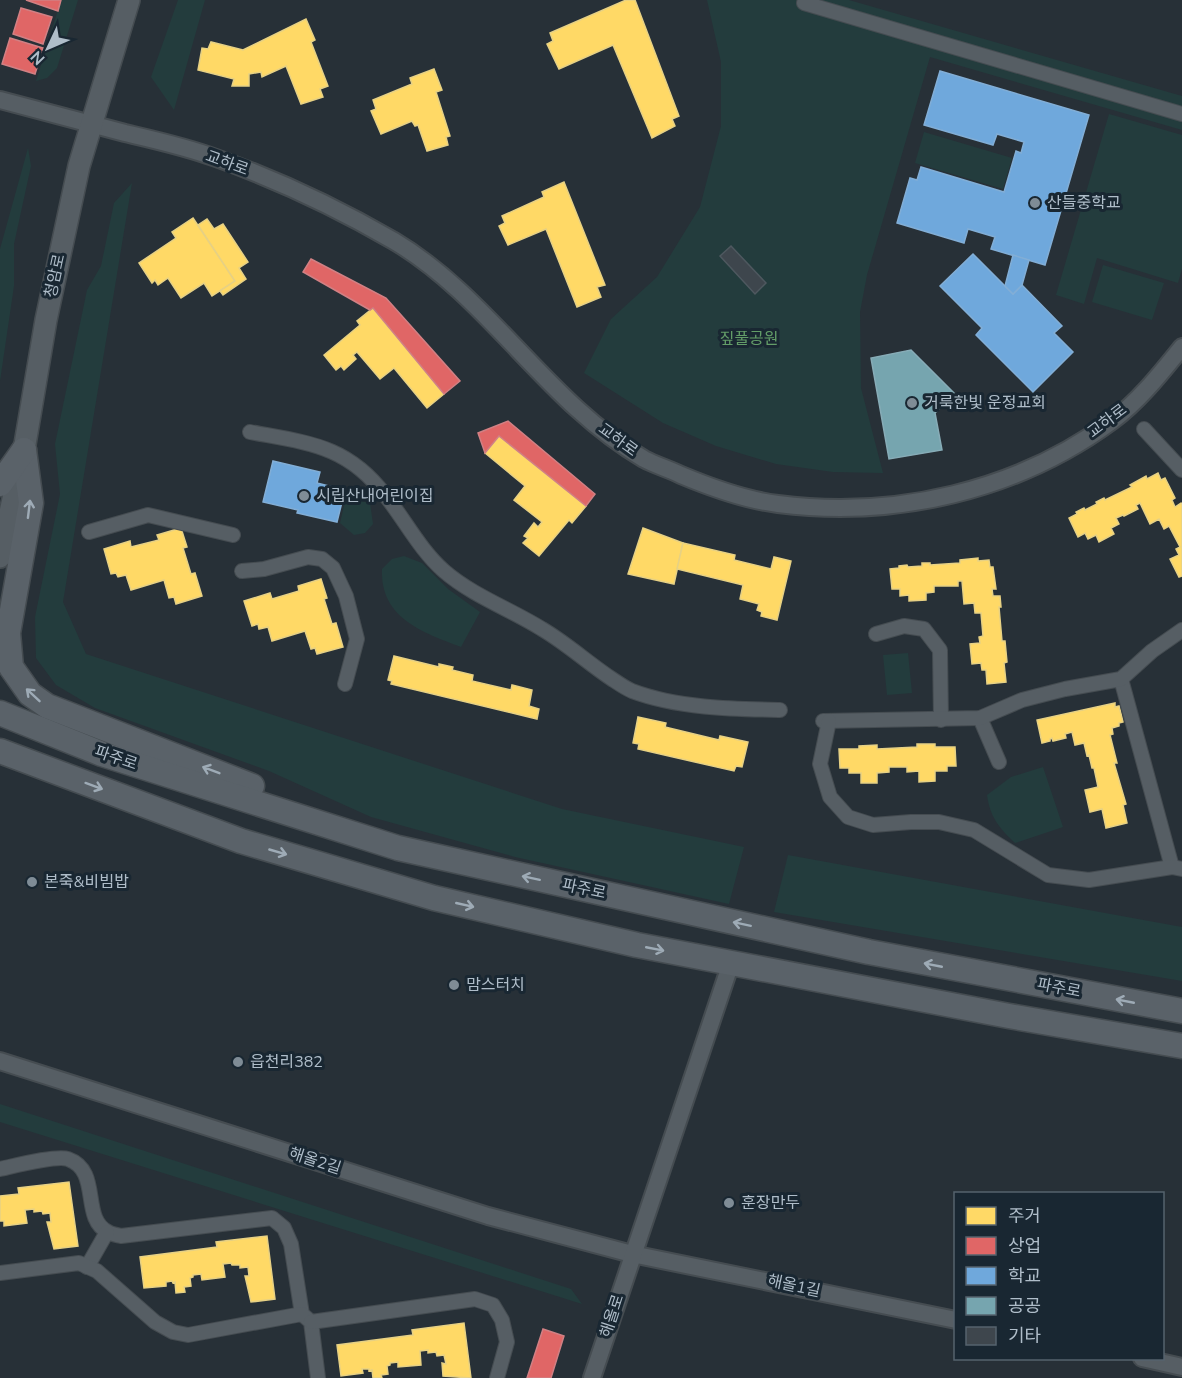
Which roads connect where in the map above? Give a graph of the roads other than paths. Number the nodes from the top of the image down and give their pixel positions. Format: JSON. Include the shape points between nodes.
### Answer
{"nodes":[{"id":1,"x":129,"y":0,"type":"edge"},
{"id":2,"x":804,"y":3,"type":"dead end"},
{"id":3,"x":0,"y":100,"type":"edge"},
{"id":4,"x":1182,"y":114,"type":"edge"},
{"id":5,"x":90,"y":124,"type":"junction"},
{"id":6,"x":1182,"y":347,"type":"edge"},
{"id":7,"x":1144,"y":429,"type":"dead end"},
{"id":8,"x":250,"y":432,"type":"dead end"},
{"id":9,"x":24,"y":450,"type":"junction"},
{"id":10,"x":1182,"y":470,"type":"edge"},
{"id":11,"x":0,"y":483,"type":"edge"},
{"id":12,"x":89,"y":532,"type":"dead end"},
{"id":13,"x":233,"y":535,"type":"dead end"},
{"id":14,"x":0,"y":557,"type":"edge"},
{"id":15,"x":242,"y":571,"type":"dead end"},
{"id":16,"x":1182,"y":630,"type":"edge"},
{"id":17,"x":876,"y":634,"type":"dead end"},
{"id":18,"x":1121,"y":679,"type":"junction"},
{"id":19,"x":345,"y":684,"type":"dead end"},
{"id":20,"x":780,"y":710,"type":"dead end"},
{"id":21,"x":0,"y":713,"type":"edge"},
{"id":22,"x":980,"y":718,"type":"junction"},
{"id":23,"x":941,"y":720,"type":"junction"},
{"id":24,"x":0,"y":751,"type":"edge"},
{"id":25,"x":999,"y":762,"type":"dead end"},
{"id":26,"x":0,"y":771,"type":"edge"},
{"id":27,"x":58,"y":773,"type":"junction"},
{"id":28,"x":320,"y":823,"type":"junction"},
{"id":29,"x":1177,"y":868,"type":"edge"},
{"id":30,"x":731,"y":963,"type":"junction"},
{"id":31,"x":1182,"y":1011,"type":"edge"},
{"id":32,"x":1182,"y":1046,"type":"edge"},
{"id":33,"x":0,"y":1061,"type":"edge"},
{"id":34,"x":0,"y":1169,"type":"edge"},
{"id":35,"x":106,"y":1232,"type":"junction"},
{"id":36,"x":632,"y":1254,"type":"junction"},
{"id":37,"x":87,"y":1267,"type":"junction"},
{"id":38,"x":0,"y":1273,"type":"edge"},
{"id":39,"x":306,"y":1318,"type":"junction"},
{"id":40,"x":954,"y":1320,"type":"edge"},
{"id":41,"x":1148,"y":1360,"type":"edge"},
{"id":42,"x":1182,"y":1366,"type":"edge"},
{"id":43,"x":318,"y":1378,"type":"edge"},
{"id":44,"x":497,"y":1378,"type":"edge"},
{"id":45,"x":592,"y":1378,"type":"edge"}],
"edges":[{"from":1,"to":5,"type":"street","name":"청암로"},
{"from":2,"to":4,"type":"street"},
{"from":3,"to":5,"type":"street","name":"교하로"},
{"from":5,"to":6,"type":"street","name":"교하로","via":[[214,157],[338,210],[398,244],[452,283],[574,406],[644,459],[713,488],[777,504],[885,506],[962,493],[994,483],[1069,448],[1113,420],[1156,380]]},
{"from":5,"to":9,"type":"street","name":"청암로","via":[[46,320]]},
{"from":7,"to":10,"type":"street"},
{"from":8,"to":20,"type":"street","via":[[316,444],[353,462],[385,494],[414,537],[444,571],[494,604],[543,629],[630,691],[686,704]]},
{"from":9,"to":11,"type":"main road"},
{"from":9,"to":14,"type":"street","name":"청암로"},
{"from":28,"to":9,"type":"main road","one_way":true,"via":[[263,790],[46,706],[30,694],[11,667],[8,633],[31,503]]},
{"from":12,"to":13,"type":"street","via":[[148,515]]},
{"from":15,"to":19,"type":"street","via":[[308,556],[322,559],[333,568],[346,596],[357,639]]},
{"from":16,"to":18,"type":"street"},
{"from":17,"to":23,"type":"street","via":[[904,626],[924,629],[940,650]]},
{"from":18,"to":22,"type":"street","via":[[1022,700]]},
{"from":18,"to":29,"type":"street"},
{"from":21,"to":28,"type":"main road","name":"파주로","via":[[102,754]]},
{"from":22,"to":23,"type":"street"},
{"from":22,"to":25,"type":"street"},
{"from":23,"to":29,"type":"street","via":[[826,721],[820,764],[830,797],[848,817],[873,825],[939,822],[974,830],[1048,875],[1089,880]]},
{"from":24,"to":27,"type":"main road","name":"파주로"},
{"from":26,"to":27,"type":"main road","via":[[21,768]]},
{"from":27,"to":30,"type":"main road","name":"파주로","one_way":true,"via":[[241,841],[434,898]]},
{"from":31,"to":28,"type":"main road","name":"파주로","one_way":true,"via":[[869,952],[398,848]]},
{"from":30,"to":32,"type":"main road","name":"파주로"},
{"from":30,"to":36,"type":"street","name":"해올로"},
{"from":33,"to":36,"type":"street","name":"해올2길","via":[[488,1216]]},
{"from":34,"to":35,"type":"street","via":[[67,1159],[81,1167],[90,1183],[94,1217]]},
{"from":35,"to":37,"type":"street"},
{"from":35,"to":39,"type":"street","via":[[121,1236],[272,1218],[284,1228],[291,1244]]},
{"from":36,"to":40,"type":"street","name":"해올1길"},
{"from":36,"to":45,"type":"street","name":"해올로"},
{"from":37,"to":38,"type":"street","via":[[79,1263]]},
{"from":37,"to":39,"type":"street","via":[[173,1332],[188,1335]]},
{"from":39,"to":43,"type":"street"},
{"from":39,"to":44,"type":"street","via":[[475,1299],[493,1305],[502,1320],[507,1342]]},
{"from":41,"to":42,"type":"street"}]}
